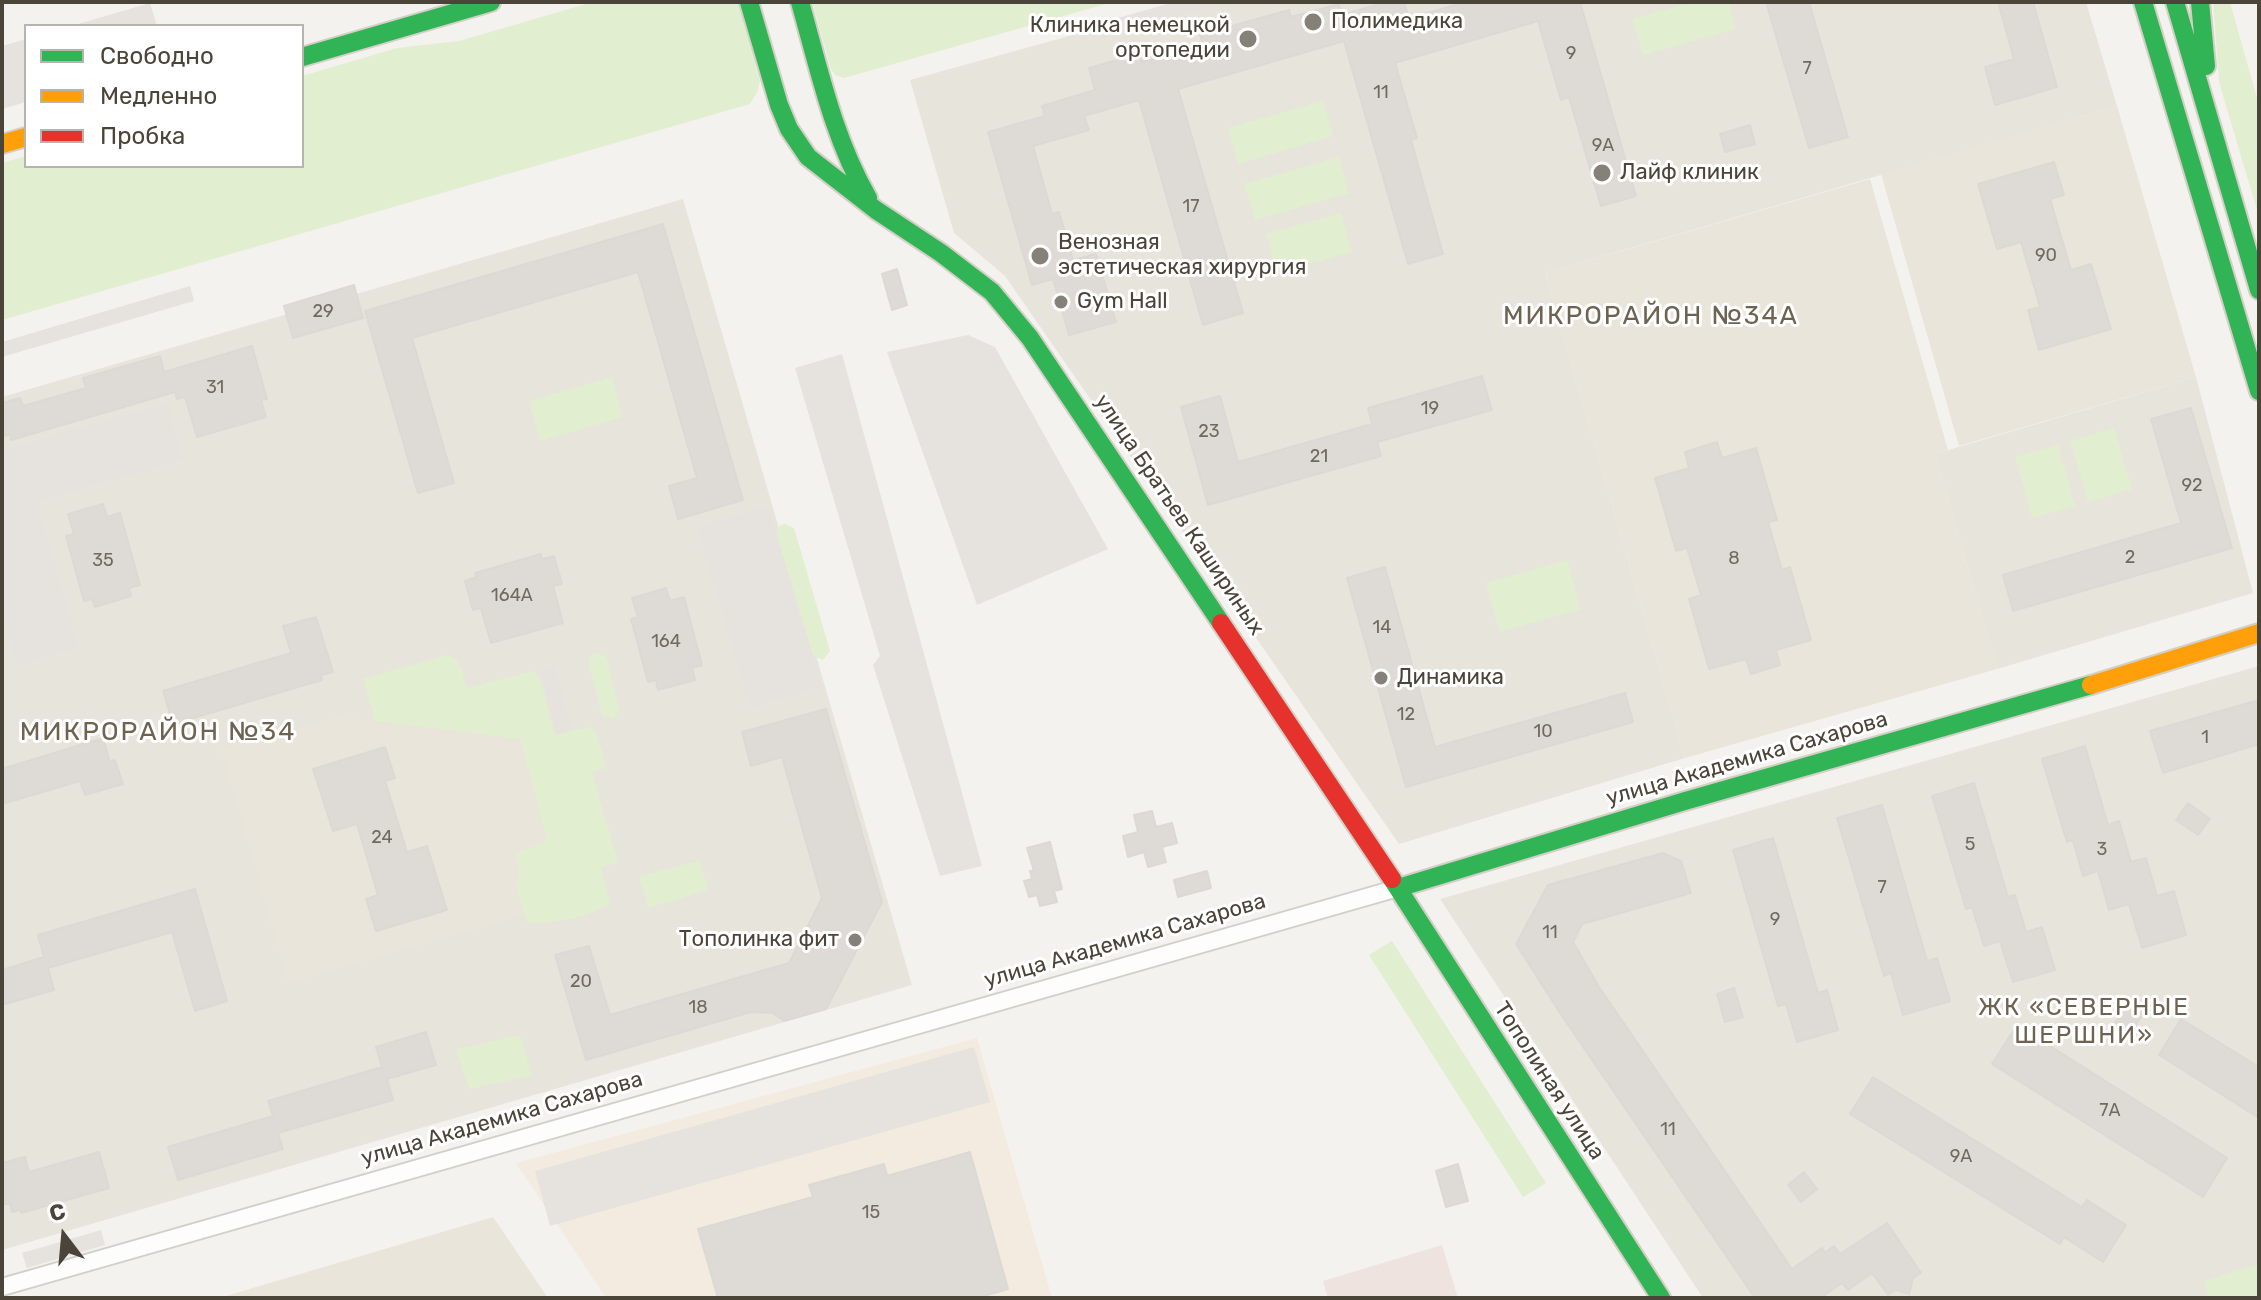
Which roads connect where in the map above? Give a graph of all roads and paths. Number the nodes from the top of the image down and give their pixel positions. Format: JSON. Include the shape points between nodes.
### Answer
{"nodes":[{"id":1,"x":491,"y":2,"type":"edge"},
{"id":2,"x":749,"y":2,"type":"edge"},
{"id":3,"x":800,"y":2,"type":"edge"},
{"id":4,"x":2143,"y":2,"type":"edge"},
{"id":5,"x":2175,"y":2,"type":"edge"},
{"id":6,"x":2200,"y":2,"type":"edge"},
{"id":7,"x":304,"y":56,"type":"edge"},
{"id":8,"x":2212,"y":129,"type":"junction"},
{"id":9,"x":24,"y":138,"type":"edge"},
{"id":10,"x":2,"y":144,"type":"edge"},
{"id":11,"x":876,"y":210,"type":"junction"},
{"id":12,"x":2259,"y":290,"type":"edge"},
{"id":13,"x":2259,"y":391,"type":"edge"},
{"id":14,"x":2259,"y":633,"type":"edge"},
{"id":15,"x":1398,"y":888,"type":"junction"},
{"id":16,"x":2,"y":1287,"type":"edge"},
{"id":17,"x":1661,"y":1298,"type":"edge"}],
"edges":[{"from":1,"to":7,"type":"main road"},
{"from":2,"to":11,"type":"main road","name":"улица Братьев Кашириных","via":[[789,129],[808,157]]},
{"from":3,"to":11,"type":"main road","name":"улица Братьев Кашириных","via":[[843,149]]},
{"from":4,"to":13,"type":"main road"},
{"from":5,"to":8,"type":"main road"},
{"from":6,"to":8,"type":"main road"},
{"from":8,"to":12,"type":"main road"},
{"from":9,"to":10,"type":"main road"},
{"from":11,"to":15,"type":"main road","name":"улица Братьев Кашириных","via":[[992,292],[1030,338]]},
{"from":14,"to":15,"type":"main road","name":"улица Академика Сахарова"},
{"from":15,"to":16,"type":"street","name":"улица Академика Сахарова"},
{"from":15,"to":17,"type":"main road","name":"Тополиная улица"}]}
